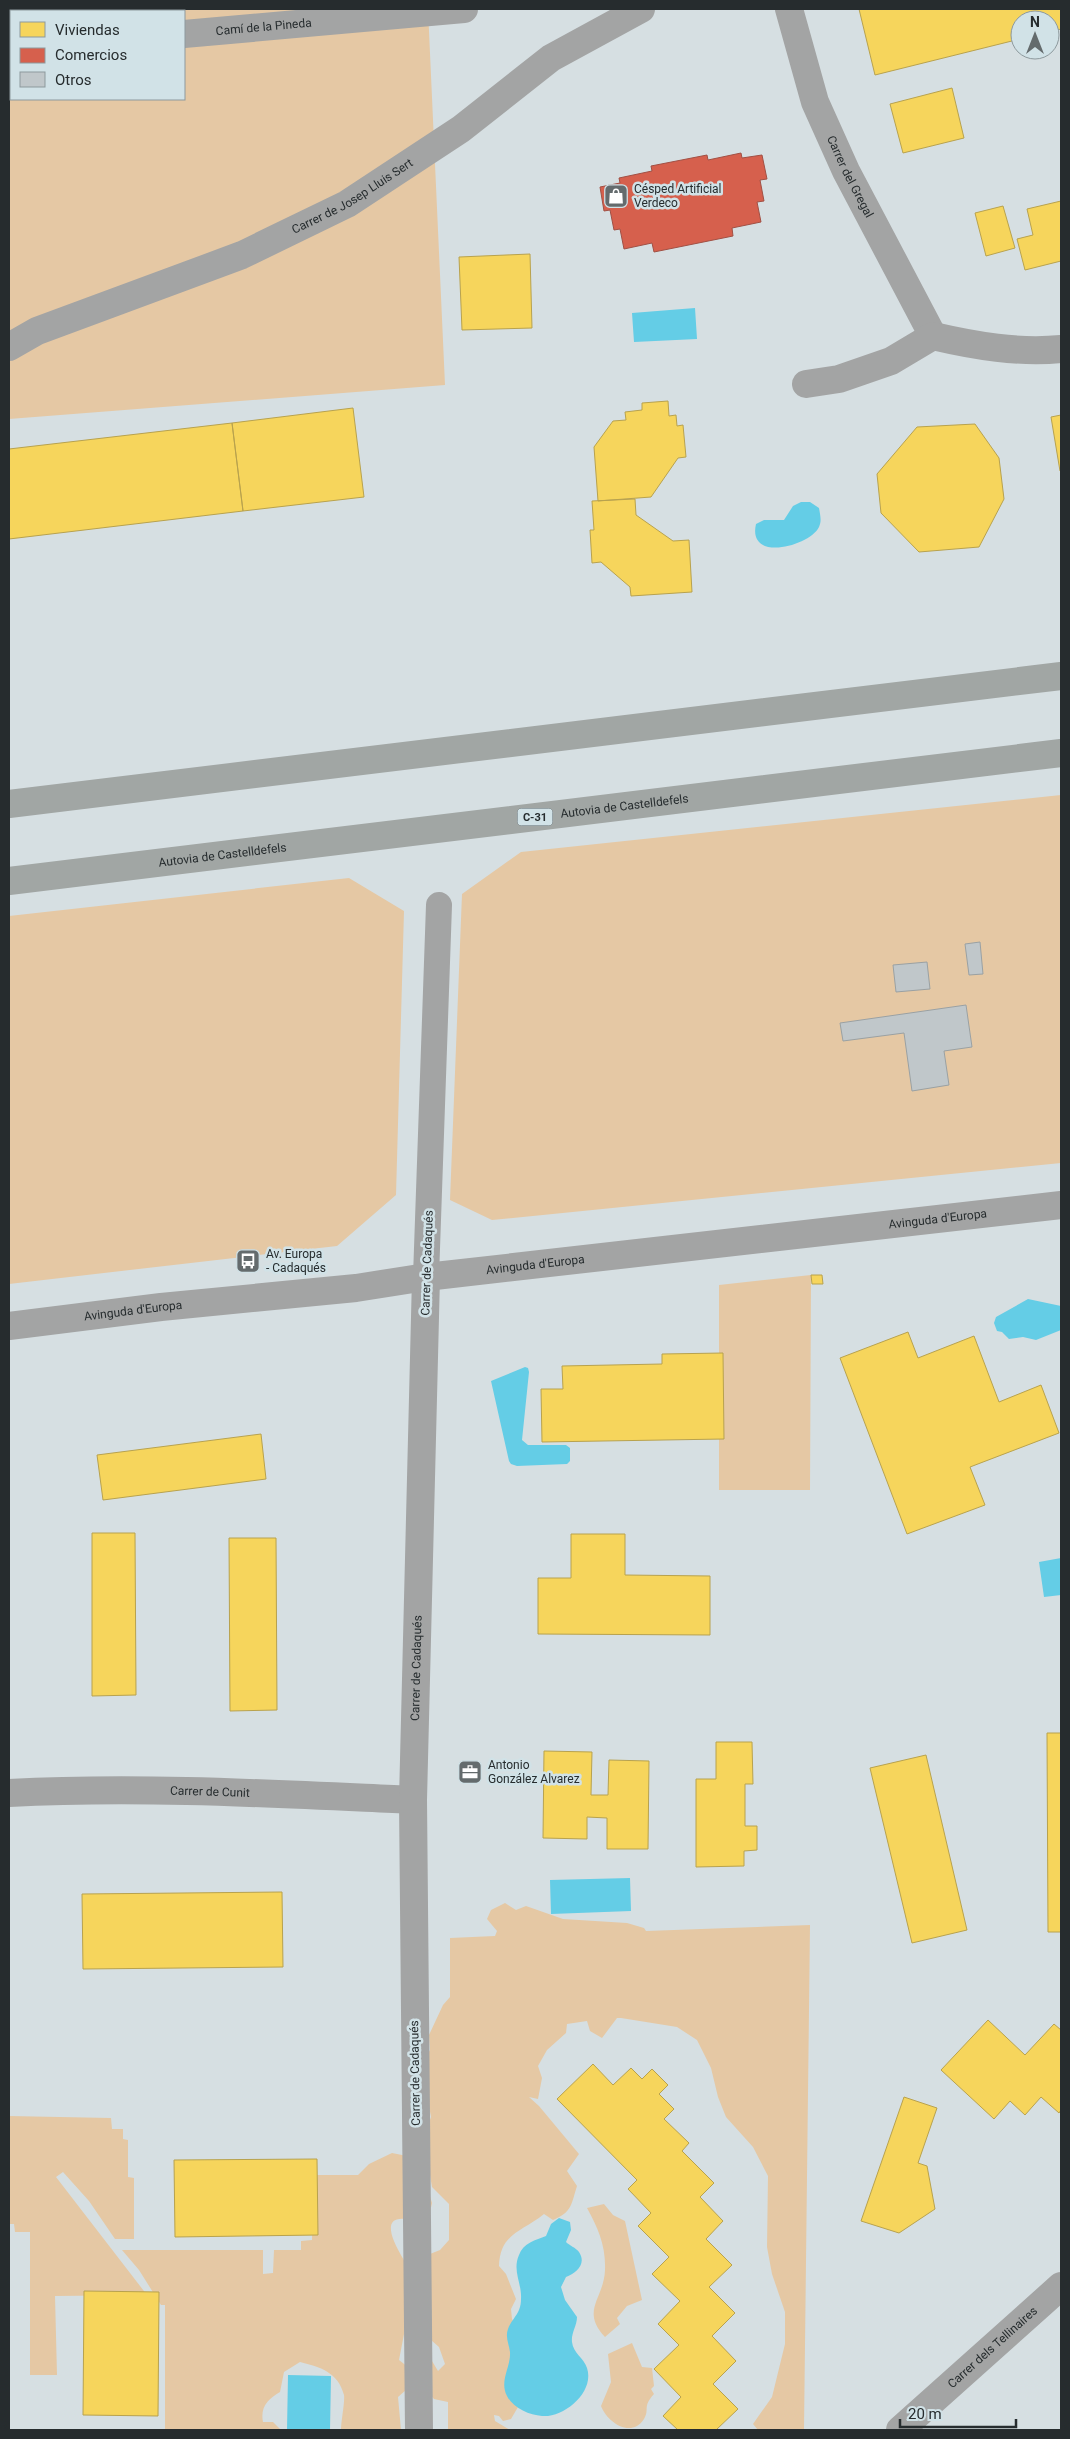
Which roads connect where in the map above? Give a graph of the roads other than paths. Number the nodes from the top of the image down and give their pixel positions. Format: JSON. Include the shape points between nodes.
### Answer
{"nodes":[{"id":1,"x":464,"y":9,"type":"edge"},
{"id":2,"x":641,"y":9,"type":"edge"},
{"id":3,"x":789,"y":9,"type":"edge"},
{"id":4,"x":185,"y":34,"type":"edge"},
{"id":5,"x":9,"y":327,"type":"edge"},
{"id":6,"x":37,"y":331,"type":"junction"},
{"id":7,"x":933,"y":336,"type":"junction"},
{"id":8,"x":9,"y":347,"type":"edge"},
{"id":9,"x":1061,"y":349,"type":"edge"},
{"id":10,"x":806,"y":384,"type":"dead end"},
{"id":11,"x":1061,"y":676,"type":"edge"},
{"id":12,"x":1061,"y":753,"type":"edge"},
{"id":13,"x":9,"y":804,"type":"edge"},
{"id":14,"x":9,"y":881,"type":"edge"},
{"id":15,"x":439,"y":905,"type":"dead end"},
{"id":16,"x":1061,"y":1205,"type":"edge"},
{"id":17,"x":426,"y":1277,"type":"junction"},
{"id":18,"x":9,"y":1326,"type":"edge"},
{"id":19,"x":9,"y":1793,"type":"edge"},
{"id":20,"x":413,"y":1800,"type":"junction"},
{"id":21,"x":1061,"y":2286,"type":"edge"},
{"id":22,"x":419,"y":2430,"type":"edge"},
{"id":23,"x":900,"y":2430,"type":"edge"}],
"edges":[{"from":1,"to":4,"type":"street","name":"Camí de la Pineda"},
{"from":2,"to":6,"type":"street","name":"Carrer de Josep Lluis Sert","via":[[552,58],[461,129],[347,204],[242,255]]},
{"from":3,"to":7,"type":"street","name":"Carrer del Gregal","via":[[815,102],[842,163]]},
{"from":5,"to":6,"type":"street","name":"Carrer de Josep Lluis Sert"},
{"from":6,"to":8,"type":"street","name":"Carrer de Josep Lluis Sert"},
{"from":7,"to":9,"type":"street","via":[[979,347]]},
{"from":7,"to":10,"type":"street","via":[[891,361],[839,379]]},
{"from":11,"to":13,"type":"highway"},
{"from":12,"to":14,"type":"highway","name":"Autovia de Castelldefels","number":"C-31"},
{"from":15,"to":17,"type":"street","name":"Carrer de Cadaqués"},
{"from":16,"to":17,"type":"street","name":"Avinguda d'Europa"},
{"from":17,"to":18,"type":"street","name":"Avinguda d'Europa","via":[[356,1288]]},
{"from":17,"to":20,"type":"street","name":"Carrer de Cadaqués"},
{"from":19,"to":20,"type":"street","name":"Carrer de Cunit","via":[[216,1791]]},
{"from":20,"to":22,"type":"street","name":"Carrer de Cadaqués"},
{"from":21,"to":23,"type":"street","name":"Carrer dels Tellinaires"}]}
